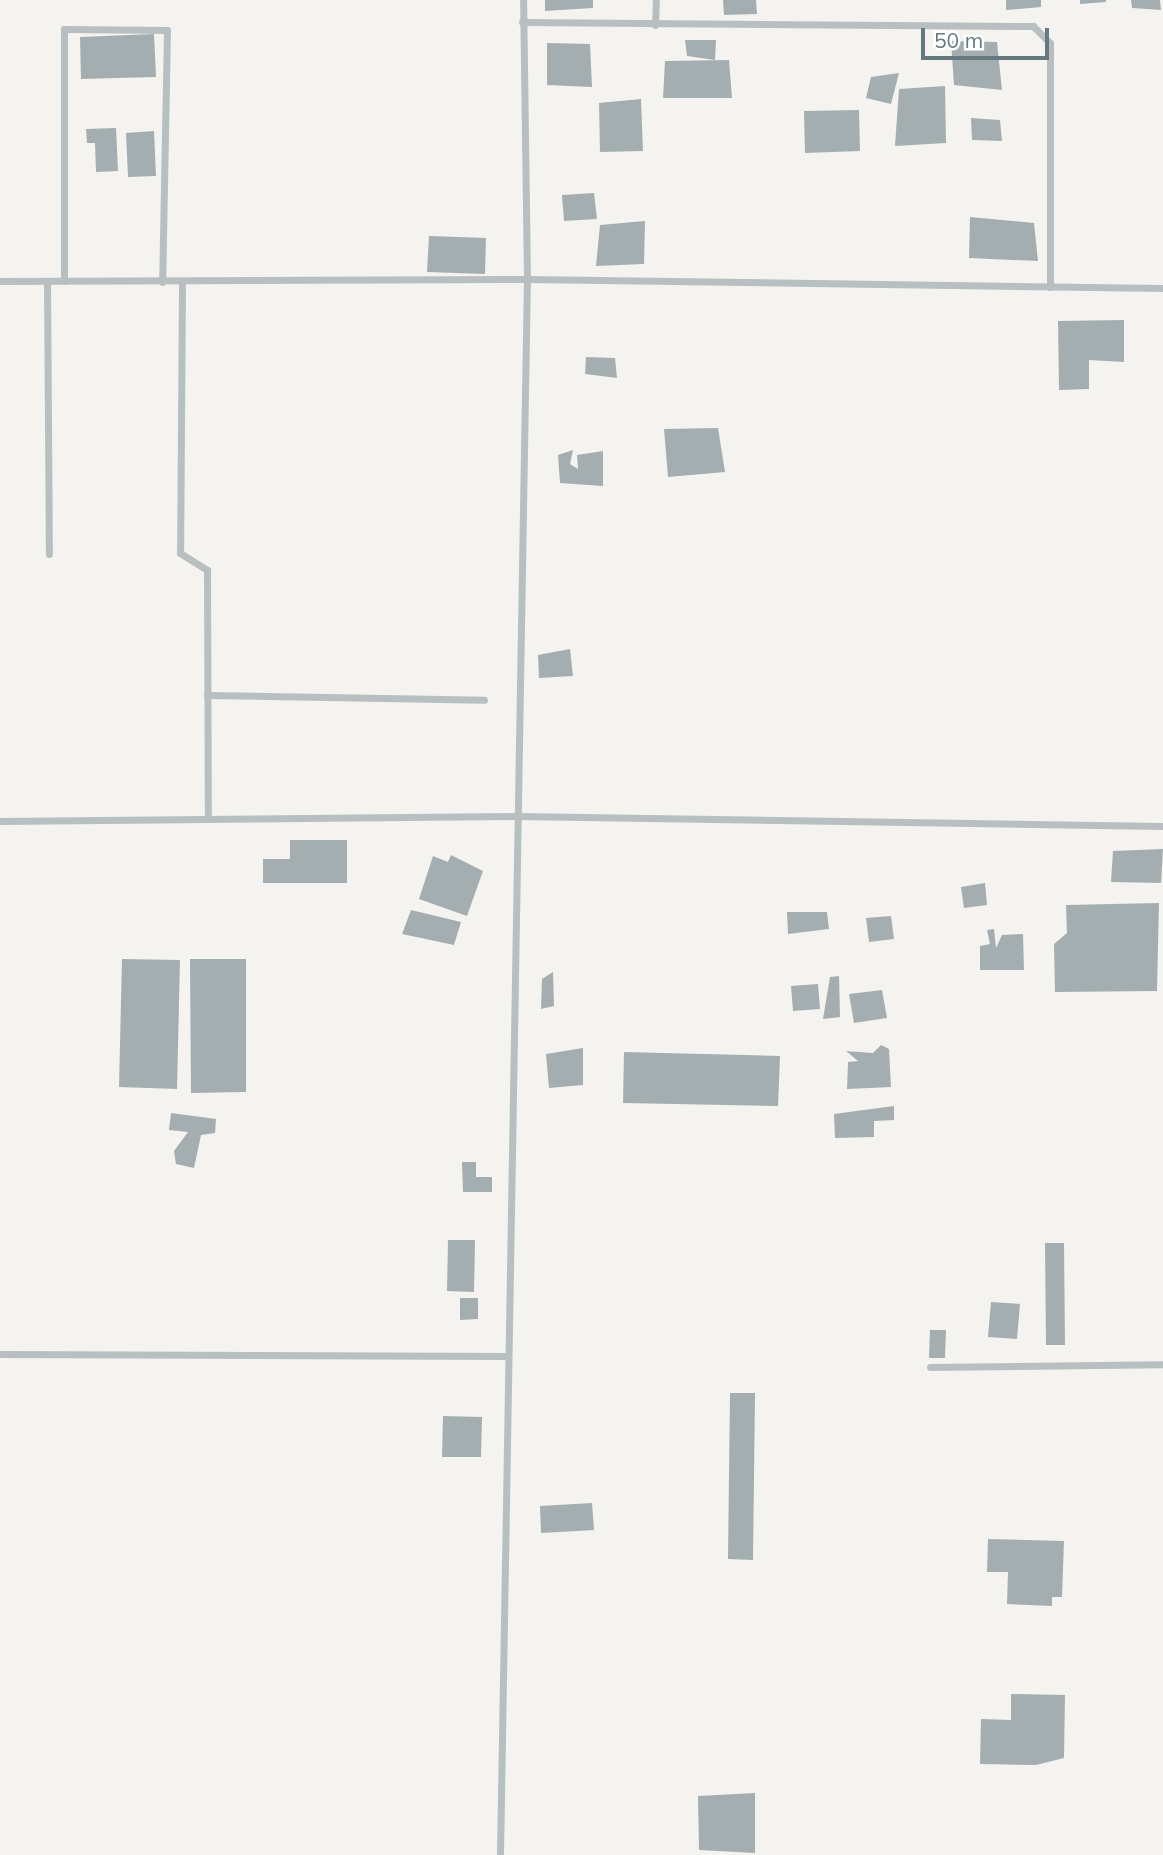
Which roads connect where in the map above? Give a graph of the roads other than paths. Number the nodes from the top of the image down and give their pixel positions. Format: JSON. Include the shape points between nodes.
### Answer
{"nodes":[{"id":1,"x":523,"y":0,"type":"edge"},
{"id":2,"x":656,"y":0,"type":"edge"},
{"id":3,"x":522,"y":22,"type":"junction"},
{"id":4,"x":655,"y":25,"type":"junction"},
{"id":5,"x":527,"y":279,"type":"junction"},
{"id":6,"x":0,"y":281,"type":"edge"},
{"id":7,"x":47,"y":281,"type":"junction"},
{"id":8,"x":64,"y":281,"type":"junction"},
{"id":9,"x":162,"y":282,"type":"junction"},
{"id":10,"x":182,"y":283,"type":"junction"},
{"id":11,"x":1049,"y":288,"type":"junction"},
{"id":12,"x":1163,"y":288,"type":"edge"},
{"id":13,"x":49,"y":554,"type":"dead end"},
{"id":14,"x":207,"y":695,"type":"junction"},
{"id":15,"x":484,"y":700,"type":"dead end"},
{"id":16,"x":517,"y":816,"type":"junction"},
{"id":17,"x":208,"y":819,"type":"junction"},
{"id":18,"x":0,"y":821,"type":"edge"},
{"id":19,"x":1163,"y":826,"type":"edge"},
{"id":20,"x":0,"y":1354,"type":"edge"},
{"id":21,"x":505,"y":1356,"type":"junction"},
{"id":22,"x":1163,"y":1364,"type":"edge"},
{"id":23,"x":930,"y":1367,"type":"dead end"},
{"id":24,"x":500,"y":1855,"type":"edge"}],
"edges":[{"from":1,"to":3,"type":"street"},
{"from":2,"to":4,"type":"street"},
{"from":3,"to":4,"type":"street"},
{"from":3,"to":5,"type":"street"},
{"from":4,"to":11,"type":"street","via":[[1024,24],[1040,30],[1050,43]]},
{"from":5,"to":10,"type":"street"},
{"from":5,"to":11,"type":"street"},
{"from":5,"to":16,"type":"street"},
{"from":6,"to":7,"type":"street"},
{"from":7,"to":8,"type":"street"},
{"from":7,"to":13,"type":"street"},
{"from":8,"to":9,"type":"street"},
{"from":8,"to":9,"type":"street","via":[[64,29],[167,30]]},
{"from":9,"to":10,"type":"street"},
{"from":10,"to":14,"type":"street","via":[[180,553],[208,570]]},
{"from":11,"to":12,"type":"street"},
{"from":14,"to":15,"type":"street"},
{"from":14,"to":17,"type":"street"},
{"from":16,"to":17,"type":"street"},
{"from":16,"to":19,"type":"street"},
{"from":16,"to":21,"type":"street"},
{"from":17,"to":18,"type":"street"},
{"from":20,"to":21,"type":"street"},
{"from":21,"to":24,"type":"street"},
{"from":22,"to":23,"type":"street"}]}
